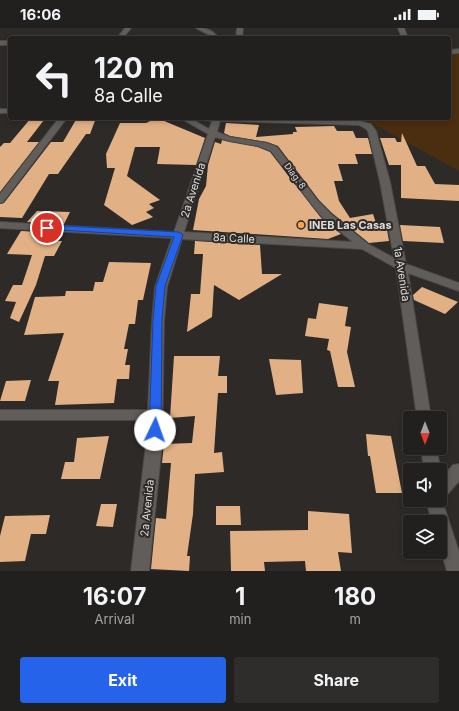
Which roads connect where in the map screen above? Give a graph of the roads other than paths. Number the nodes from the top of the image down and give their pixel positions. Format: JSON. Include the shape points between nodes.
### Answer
{"nodes":[{"id":1,"x":128,"y":28,"type":"edge"},
{"id":2,"x":198,"y":28,"type":"edge"},
{"id":3,"x":122,"y":36,"type":"edge"},
{"id":4,"x":214,"y":36,"type":"edge"},
{"id":5,"x":61,"y":120,"type":"edge"},
{"id":6,"x":188,"y":120,"type":"edge"},
{"id":7,"x":216,"y":120,"type":"edge"},
{"id":8,"x":288,"y":120,"type":"edge"},
{"id":9,"x":212,"y":134,"type":"junction"},
{"id":10,"x":0,"y":200,"type":"edge"},
{"id":11,"x":0,"y":225,"type":"edge"},
{"id":12,"x":179,"y":235,"type":"junction"},
{"id":13,"x":364,"y":246,"type":"junction"},
{"id":14,"x":400,"y":266,"type":"junction"},
{"id":15,"x":459,"y":287,"type":"edge"},
{"id":16,"x":423,"y":411,"type":"edge"},
{"id":17,"x":0,"y":415,"type":"edge"},
{"id":18,"x":156,"y":415,"type":"junction"},
{"id":19,"x":459,"y":470,"type":"edge"},
{"id":20,"x":447,"y":483,"type":"edge"},
{"id":21,"x":436,"y":507,"type":"edge"},
{"id":22,"x":140,"y":571,"type":"edge"},
{"id":23,"x":456,"y":571,"type":"edge"}],
"edges":[{"from":1,"to":3,"type":"street"},
{"from":2,"to":4,"type":"street"},
{"from":5,"to":10,"type":"street"},
{"from":6,"to":9,"type":"street","name":"Diag. 8"},
{"from":7,"to":9,"type":"street","name":"2a Avenida"},
{"from":8,"to":14,"type":"street","name":"1a Avenida","via":[[360,122],[368,126],[372,132],[390,204]]},
{"from":9,"to":12,"type":"street","name":"2a Avenida"},
{"from":9,"to":13,"type":"street","name":"Diag. 8","via":[[267,145],[274,149],[327,216]]},
{"from":11,"to":12,"type":"street","name":"8a Calle"},
{"from":12,"to":13,"type":"street","name":"8a Calle"},
{"from":12,"to":18,"type":"street","name":"2a Avenida","via":[[161,286]]},
{"from":13,"to":14,"type":"street","name":"8a Calle"},
{"from":14,"to":15,"type":"street","name":"8a Calle"},
{"from":14,"to":16,"type":"street","name":"1a Avenida"},
{"from":17,"to":18,"type":"street"},
{"from":18,"to":22,"type":"street","name":"2a Avenida"},
{"from":19,"to":20,"type":"street"},
{"from":21,"to":23,"type":"street"}]}
